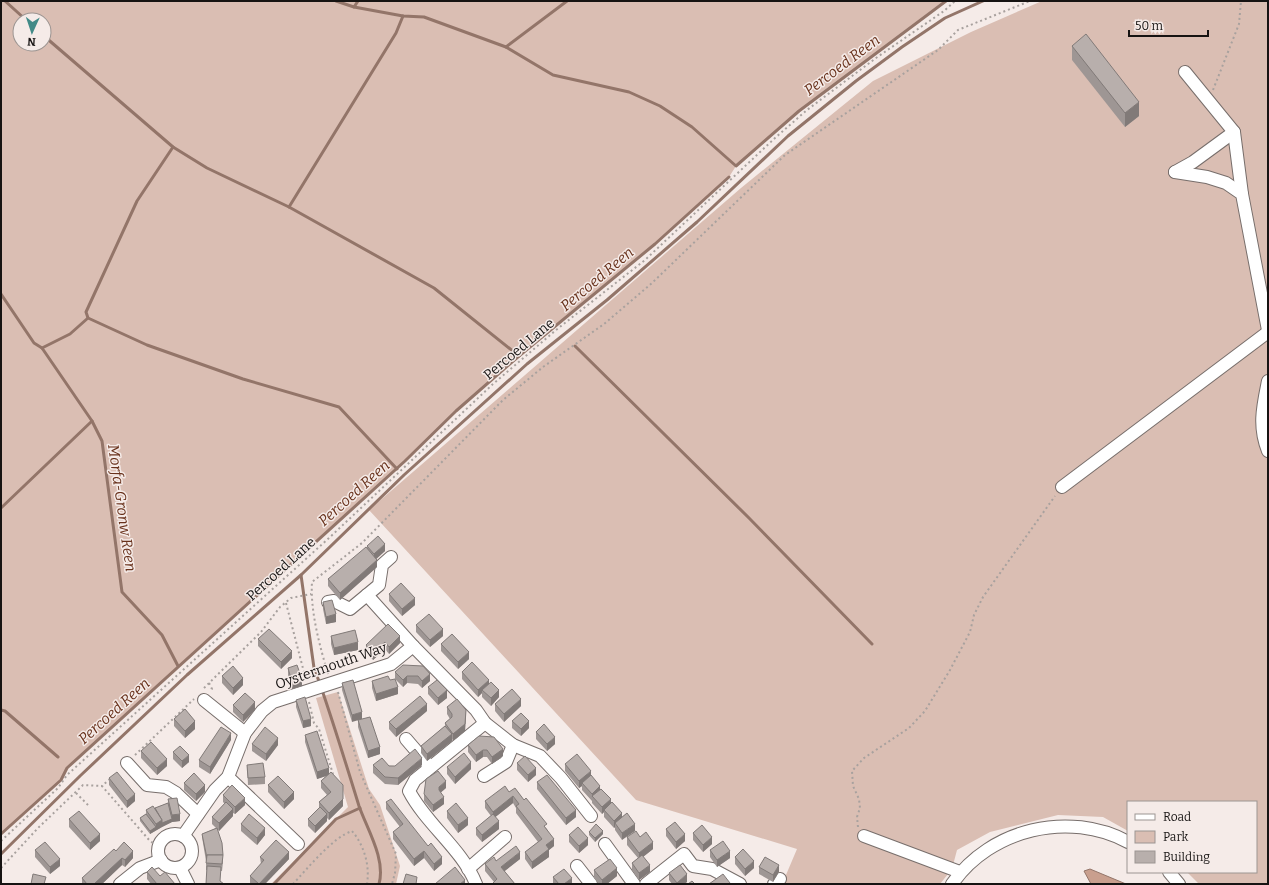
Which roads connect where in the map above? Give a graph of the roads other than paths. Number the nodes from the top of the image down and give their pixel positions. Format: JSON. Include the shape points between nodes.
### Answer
{"nodes":[{"id":1,"x":1185,"y":72,"type":"dead end"},
{"id":2,"x":1234,"y":132,"type":"junction"},
{"id":3,"x":1242,"y":194,"type":"junction"},
{"id":4,"x":1268,"y":331,"type":"edge"},
{"id":5,"x":1268,"y":381,"type":"edge"},
{"id":6,"x":1268,"y":451,"type":"edge"},
{"id":7,"x":1062,"y":487,"type":"road end"},
{"id":8,"x":392,"y":557,"type":"dead end"},
{"id":9,"x":367,"y":595,"type":"junction"},
{"id":10,"x":328,"y":602,"type":"edge"},
{"id":11,"x":413,"y":646,"type":"junction"},
{"id":12,"x":201,"y":695,"type":"road end"},
{"id":13,"x":484,"y":723,"type":"junction"},
{"id":14,"x":245,"y":734,"type":"junction"},
{"id":15,"x":406,"y":739,"type":"dead end"},
{"id":16,"x":513,"y":745,"type":"junction"},
{"id":17,"x":127,"y":763,"type":"road end"},
{"id":18,"x":430,"y":767,"type":"junction"},
{"id":19,"x":228,"y":776,"type":"junction"},
{"id":20,"x":484,"y":776,"type":"dead end"},
{"id":21,"x":198,"y":814,"type":"junction"},
{"id":22,"x":591,"y":816,"type":"dead end"},
{"id":23,"x":183,"y":836,"type":"junction"},
{"id":24,"x":864,"y":836,"type":"road end"},
{"id":25,"x":505,"y":837,"type":"dead end"},
{"id":26,"x":1127,"y":842,"type":"edge"},
{"id":27,"x":298,"y":844,"type":"dead end"},
{"id":28,"x":605,"y":844,"type":"dead end"},
{"id":29,"x":161,"y":860,"type":"junction"},
{"id":30,"x":577,"y":866,"type":"dead end"},
{"id":31,"x":180,"y":868,"type":"junction"},
{"id":32,"x":468,"y":869,"type":"junction"},
{"id":33,"x":960,"y":872,"type":"junction"},
{"id":34,"x":1169,"y":873,"type":"edge"},
{"id":35,"x":628,"y":882,"type":"edge"},
{"id":36,"x":120,"y":884,"type":"edge"},
{"id":37,"x":188,"y":884,"type":"edge"},
{"id":38,"x":476,"y":884,"type":"edge"},
{"id":39,"x":591,"y":884,"type":"edge"},
{"id":40,"x":646,"y":884,"type":"edge"},
{"id":41,"x":740,"y":884,"type":"edge"},
{"id":42,"x":952,"y":884,"type":"edge"},
{"id":43,"x":1179,"y":884,"type":"edge"}],
"edges":[{"from":1,"to":2,"type":"street"},
{"from":2,"to":3,"type":"street"},
{"from":2,"to":3,"type":"street","via":[[1175,172],[1226,183]]},
{"from":3,"to":4,"type":"street"},
{"from":4,"to":7,"type":"street"},
{"from":5,"to":6,"type":"street","via":[[1261,421]]},
{"from":8,"to":9,"type":"street","via":[[382,565],[379,585]]},
{"from":9,"to":10,"type":"street","via":[[350,609],[334,601]]},
{"from":9,"to":11,"type":"street"},
{"from":11,"to":13,"type":"street","via":[[476,710]]},
{"from":11,"to":14,"type":"street","name":"Oystermouth Way","via":[[391,664],[274,702],[262,711]]},
{"from":12,"to":14,"type":"street"},
{"from":13,"to":16,"type":"street"},
{"from":13,"to":18,"type":"street"},
{"from":14,"to":19,"type":"street","name":"Oystermouth Way"},
{"from":15,"to":18,"type":"street"},
{"from":16,"to":20,"type":"street","via":[[506,762]]},
{"from":16,"to":22,"type":"street","via":[[540,756]]},
{"from":17,"to":21,"type":"street","via":[[147,785],[166,787]]},
{"from":18,"to":32,"type":"street","via":[[415,780],[409,791],[416,804]]},
{"from":19,"to":21,"type":"street","name":"Oystermouth Way"},
{"from":19,"to":27,"type":"street"},
{"from":21,"to":23,"type":"street","name":"Oystermouth Way"},
{"from":23,"to":29,"type":"street","via":[[173,834],[165,838],[159,847]]},
{"from":23,"to":31,"type":"street","via":[[190,843],[192,853],[186,864]]},
{"from":24,"to":33,"type":"street"},
{"from":25,"to":32,"type":"street"},
{"from":26,"to":33,"type":"street","via":[[1106,832],[1087,828],[1044,827],[1023,832],[996,844],[976,857]]},
{"from":28,"to":35,"type":"street"},
{"from":29,"to":31,"type":"street","via":[[171,868]]},
{"from":29,"to":36,"type":"street","via":[[140,868]]},
{"from":30,"to":39,"type":"street"},
{"from":31,"to":37,"type":"street"},
{"from":32,"to":38,"type":"street"},
{"from":33,"to":42,"type":"street"},
{"from":34,"to":43,"type":"street"},
{"from":40,"to":41,"type":"street","via":[[684,854],[693,866],[712,869]]}]}
